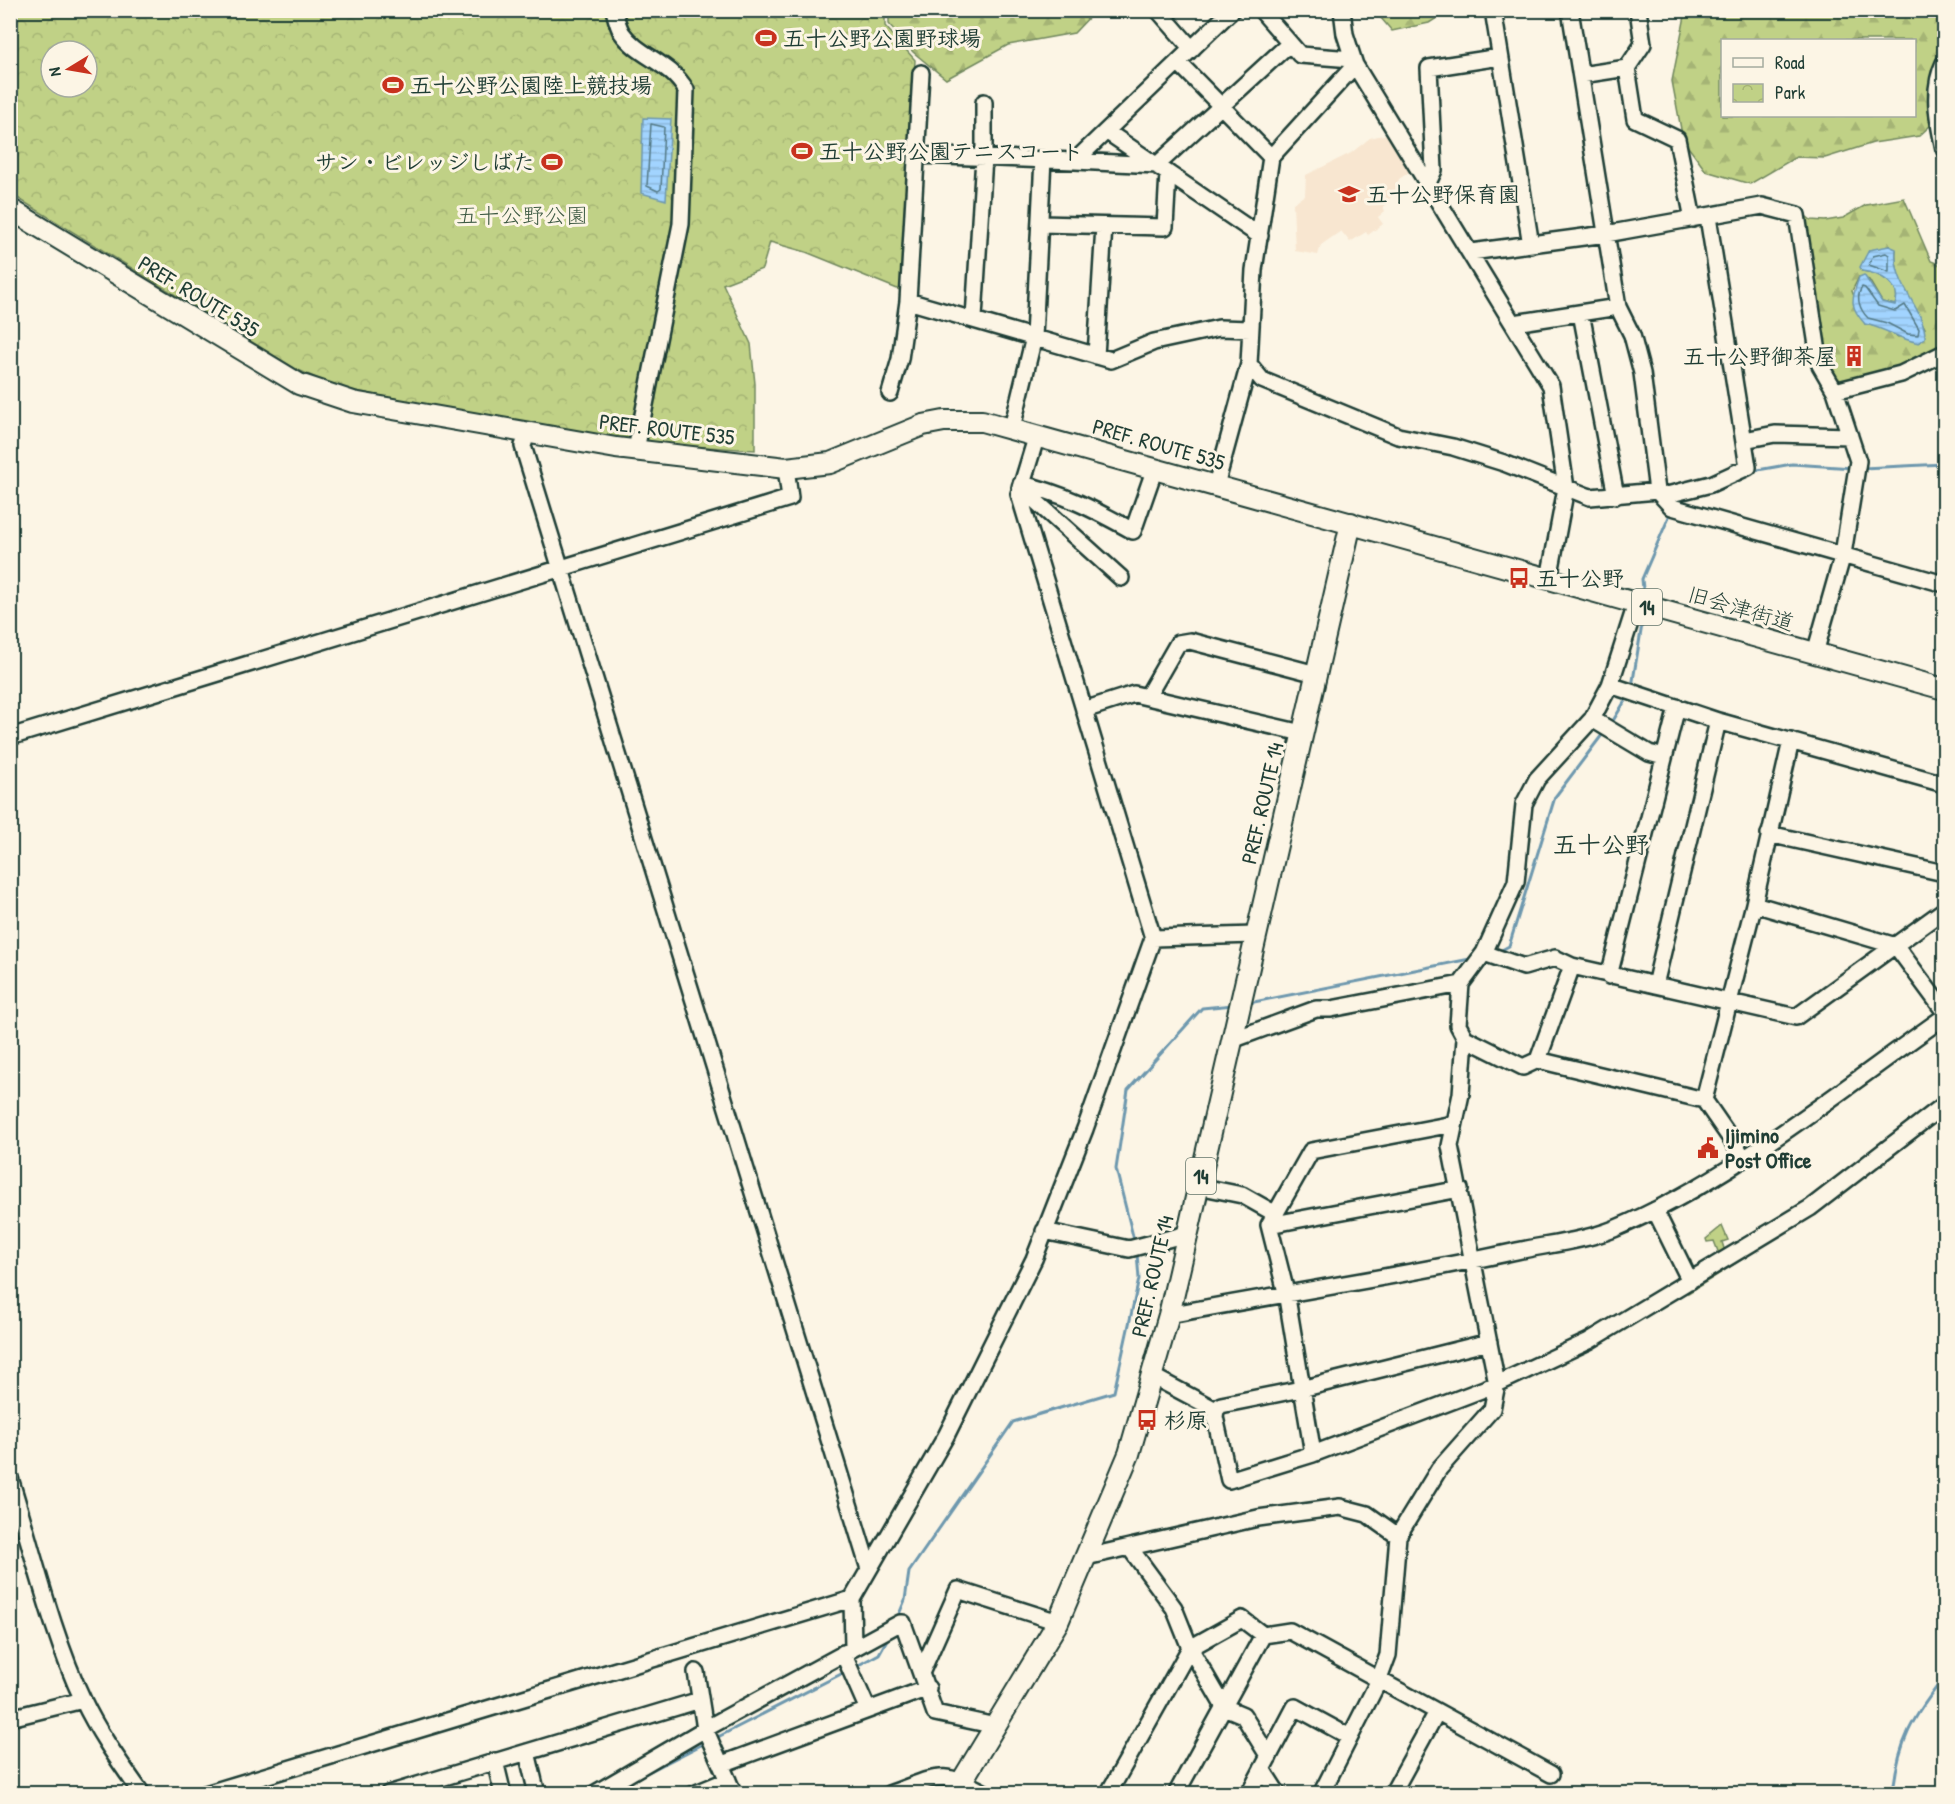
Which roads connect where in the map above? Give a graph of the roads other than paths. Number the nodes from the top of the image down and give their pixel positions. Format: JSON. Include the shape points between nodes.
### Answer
{"nodes":[{"id":1,"x":614,"y":10,"type":"edge"},
{"id":2,"x":1158,"y":10,"type":"edge"},
{"id":3,"x":1232,"y":10,"type":"edge"},
{"id":4,"x":1261,"y":10,"type":"edge"},
{"id":5,"x":1342,"y":10,"type":"edge"},
{"id":6,"x":1492,"y":10,"type":"edge"},
{"id":7,"x":1570,"y":10,"type":"edge"},
{"id":8,"x":1638,"y":10,"type":"edge"},
{"id":9,"x":1289,"y":44,"type":"junction"},
{"id":10,"x":1192,"y":49,"type":"junction"},
{"id":11,"x":1500,"y":57,"type":"junction"},
{"id":12,"x":1178,"y":62,"type":"junction"},
{"id":13,"x":1354,"y":62,"type":"junction"},
{"id":14,"x":1944,"y":63,"type":"edge"},
{"id":15,"x":1627,"y":68,"type":"junction"},
{"id":16,"x":921,"y":73,"type":"dead end"},
{"id":17,"x":1581,"y":75,"type":"junction"},
{"id":18,"x":984,"y":102,"type":"dead end"},
{"id":19,"x":1223,"y":108,"type":"junction"},
{"id":20,"x":1106,"y":131,"type":"junction"},
{"id":21,"x":1944,"y":149,"type":"edge"},
{"id":22,"x":917,"y":155,"type":"junction"},
{"id":23,"x":984,"y":157,"type":"junction"},
{"id":24,"x":1271,"y":157,"type":"junction"},
{"id":25,"x":1043,"y":159,"type":"junction"},
{"id":26,"x":1075,"y":160,"type":"junction"},
{"id":27,"x":1163,"y":169,"type":"junction"},
{"id":28,"x":1427,"y":185,"type":"junction"},
{"id":29,"x":10,"y":209,"type":"edge"},
{"id":30,"x":1700,"y":218,"type":"junction"},
{"id":31,"x":1040,"y":224,"type":"junction"},
{"id":32,"x":1104,"y":226,"type":"junction"},
{"id":33,"x":1606,"y":234,"type":"junction"},
{"id":34,"x":1260,"y":236,"type":"junction"},
{"id":35,"x":1531,"y":245,"type":"junction"},
{"id":36,"x":1471,"y":252,"type":"junction"},
{"id":37,"x":908,"y":301,"type":"junction"},
{"id":38,"x":1618,"y":307,"type":"junction"},
{"id":39,"x":1581,"y":313,"type":"junction"},
{"id":40,"x":974,"y":318,"type":"junction"},
{"id":41,"x":1514,"y":323,"type":"junction"},
{"id":42,"x":1250,"y":329,"type":"junction"},
{"id":43,"x":1034,"y":337,"type":"junction"},
{"id":44,"x":1944,"y":352,"type":"edge"},
{"id":45,"x":1096,"y":356,"type":"junction"},
{"id":46,"x":1248,"y":364,"type":"junction"},
{"id":47,"x":1835,"y":391,"type":"junction"},
{"id":48,"x":890,"y":393,"type":"dead end"},
{"id":49,"x":1012,"y":428,"type":"junction"},
{"id":50,"x":527,"y":434,"type":"junction"},
{"id":51,"x":1037,"y":435,"type":"junction"},
{"id":52,"x":1850,"y":436,"type":"junction"},
{"id":53,"x":1744,"y":440,"type":"junction"},
{"id":54,"x":636,"y":450,"type":"junction"},
{"id":55,"x":786,"y":468,"type":"junction"},
{"id":56,"x":1155,"y":468,"type":"junction"},
{"id":57,"x":1216,"y":485,"type":"junction"},
{"id":58,"x":1020,"y":486,"type":"junction"},
{"id":59,"x":1566,"y":488,"type":"junction"},
{"id":60,"x":1660,"y":493,"type":"junction"},
{"id":61,"x":1616,"y":496,"type":"junction"},
{"id":62,"x":1351,"y":523,"type":"junction"},
{"id":63,"x":1843,"y":554,"type":"junction"},
{"id":64,"x":562,"y":569,"type":"junction"},
{"id":65,"x":1121,"y":578,"type":"dead end"},
{"id":66,"x":1549,"y":579,"type":"junction"},
{"id":67,"x":1944,"y":584,"type":"edge"},
{"id":68,"x":1636,"y":604,"type":"junction"},
{"id":69,"x":1815,"y":653,"type":"junction"},
{"id":70,"x":1316,"y":674,"type":"junction"},
{"id":71,"x":1610,"y":685,"type":"junction"},
{"id":72,"x":1944,"y":689,"type":"edge"},
{"id":73,"x":1147,"y":697,"type":"junction"},
{"id":74,"x":1677,"y":707,"type":"junction"},
{"id":75,"x":1084,"y":710,"type":"junction"},
{"id":76,"x":1592,"y":719,"type":"junction"},
{"id":77,"x":1718,"y":721,"type":"junction"},
{"id":78,"x":1302,"y":733,"type":"junction"},
{"id":79,"x":10,"y":737,"type":"edge"},
{"id":80,"x":1791,"y":741,"type":"junction"},
{"id":81,"x":1664,"y":757,"type":"junction"},
{"id":82,"x":1944,"y":784,"type":"edge"},
{"id":83,"x":1769,"y":834,"type":"junction"},
{"id":84,"x":1944,"y":873,"type":"edge"},
{"id":85,"x":1754,"y":904,"type":"junction"},
{"id":86,"x":1944,"y":910,"type":"edge"},
{"id":87,"x":1255,"y":935,"type":"junction"},
{"id":88,"x":1153,"y":938,"type":"junction"},
{"id":89,"x":1896,"y":946,"type":"junction"},
{"id":90,"x":1484,"y":953,"type":"junction"},
{"id":91,"x":1572,"y":966,"type":"junction"},
{"id":92,"x":1609,"y":976,"type":"junction"},
{"id":93,"x":1461,"y":984,"type":"junction"},
{"id":94,"x":1655,"y":985,"type":"junction"},
{"id":95,"x":1729,"y":1004,"type":"junction"},
{"id":96,"x":1944,"y":1011,"type":"edge"},
{"id":97,"x":1944,"y":1017,"type":"edge"},
{"id":98,"x":1465,"y":1038,"type":"junction"},
{"id":99,"x":1232,"y":1040,"type":"junction"},
{"id":100,"x":1538,"y":1060,"type":"junction"},
{"id":101,"x":1704,"y":1100,"type":"junction"},
{"id":102,"x":1944,"y":1105,"type":"edge"},
{"id":103,"x":1453,"y":1124,"type":"junction"},
{"id":104,"x":1744,"y":1158,"type":"junction"},
{"id":105,"x":1198,"y":1186,"type":"junction"},
{"id":106,"x":1460,"y":1189,"type":"junction"},
{"id":107,"x":1655,"y":1210,"type":"junction"},
{"id":108,"x":1272,"y":1219,"type":"junction"},
{"id":109,"x":1044,"y":1231,"type":"junction"},
{"id":110,"x":1187,"y":1234,"type":"junction"},
{"id":111,"x":1474,"y":1261,"type":"junction"},
{"id":112,"x":1690,"y":1281,"type":"junction"},
{"id":113,"x":1286,"y":1292,"type":"junction"},
{"id":114,"x":1170,"y":1315,"type":"junction"},
{"id":115,"x":1489,"y":1342,"type":"junction"},
{"id":116,"x":1152,"y":1376,"type":"junction"},
{"id":117,"x":1497,"y":1384,"type":"junction"},
{"id":118,"x":1301,"y":1389,"type":"junction"},
{"id":119,"x":1216,"y":1410,"type":"junction"},
{"id":120,"x":1313,"y":1454,"type":"junction"},
{"id":121,"x":10,"y":1478,"type":"edge"},
{"id":122,"x":1398,"y":1536,"type":"junction"},
{"id":123,"x":1130,"y":1548,"type":"junction"},
{"id":124,"x":1086,"y":1557,"type":"junction"},
{"id":125,"x":869,"y":1569,"type":"junction"},
{"id":126,"x":852,"y":1599,"type":"junction"},
{"id":127,"x":1058,"y":1622,"type":"junction"},
{"id":128,"x":1263,"y":1635,"type":"junction"},
{"id":129,"x":1190,"y":1648,"type":"junction"},
{"id":130,"x":848,"y":1650,"type":"junction"},
{"id":131,"x":922,"y":1671,"type":"junction"},
{"id":132,"x":696,"y":1672,"type":"dead end"},
{"id":133,"x":1378,"y":1682,"type":"junction"},
{"id":134,"x":928,"y":1688,"type":"junction"},
{"id":135,"x":83,"y":1700,"type":"junction"},
{"id":136,"x":700,"y":1701,"type":"junction"},
{"id":137,"x":1224,"y":1707,"type":"junction"},
{"id":138,"x":868,"y":1710,"type":"junction"},
{"id":139,"x":1437,"y":1713,"type":"junction"},
{"id":140,"x":10,"y":1718,"type":"edge"},
{"id":141,"x":996,"y":1726,"type":"junction"},
{"id":142,"x":705,"y":1729,"type":"junction"},
{"id":143,"x":1350,"y":1737,"type":"junction"},
{"id":144,"x":527,"y":1752,"type":"junction"},
{"id":145,"x":495,"y":1761,"type":"junction"},
{"id":146,"x":1265,"y":1763,"type":"junction"},
{"id":147,"x":722,"y":1764,"type":"junction"},
{"id":148,"x":1551,"y":1774,"type":"dead end"},
{"id":149,"x":731,"y":1787,"type":"edge"},
{"id":150,"x":958,"y":1787,"type":"edge"},
{"id":151,"x":427,"y":1788,"type":"edge"},
{"id":152,"x":142,"y":1794,"type":"edge"},
{"id":153,"x":205,"y":1794,"type":"edge"},
{"id":154,"x":388,"y":1794,"type":"edge"},
{"id":155,"x":503,"y":1794,"type":"edge"},
{"id":156,"x":537,"y":1794,"type":"edge"},
{"id":157,"x":594,"y":1794,"type":"edge"},
{"id":158,"x":694,"y":1794,"type":"edge"},
{"id":159,"x":889,"y":1794,"type":"edge"},
{"id":160,"x":987,"y":1794,"type":"edge"},
{"id":161,"x":1108,"y":1794,"type":"edge"},
{"id":162,"x":1176,"y":1794,"type":"edge"},
{"id":163,"x":1249,"y":1794,"type":"edge"},
{"id":164,"x":1278,"y":1794,"type":"edge"},
{"id":165,"x":1321,"y":1794,"type":"edge"},
{"id":166,"x":1392,"y":1794,"type":"edge"}],
"edges":[{"from":1,"to":54,"type":"street","via":[[621,32],[633,45],[677,75],[686,90],[681,224]]},
{"from":2,"to":10,"type":"street"},
{"from":3,"to":10,"type":"street"},
{"from":4,"to":9,"type":"street"},
{"from":5,"to":13,"type":"street"},
{"from":6,"to":11,"type":"street"},
{"from":7,"to":17,"type":"street"},
{"from":8,"to":15,"type":"street","via":[[1643,44]]},
{"from":9,"to":13,"type":"street","via":[[1300,55]]},
{"from":9,"to":19,"type":"street"},
{"from":10,"to":12,"type":"street"},
{"from":11,"to":28,"type":"street","via":[[1429,68],[1434,170]]},
{"from":11,"to":35,"type":"street"},
{"from":12,"to":19,"type":"street"},
{"from":12,"to":20,"type":"street"},
{"from":13,"to":24,"type":"street"},
{"from":13,"to":28,"type":"street"},
{"from":14,"to":21,"type":"street","via":[[1939,74],[1936,111]]},
{"from":15,"to":17,"type":"street"},
{"from":15,"to":30,"type":"street","via":[[1635,119],[1677,139]]},
{"from":16,"to":22,"type":"street"},
{"from":17,"to":33,"type":"street"},
{"from":18,"to":23,"type":"street"},
{"from":19,"to":24,"type":"street"},
{"from":19,"to":27,"type":"street"},
{"from":20,"to":26,"type":"street"},
{"from":20,"to":27,"type":"street"},
{"from":22,"to":23,"type":"street"},
{"from":22,"to":37,"type":"street"},
{"from":23,"to":25,"type":"street"},
{"from":23,"to":40,"type":"street"},
{"from":24,"to":34,"type":"street"},
{"from":25,"to":26,"type":"street"},
{"from":25,"to":31,"type":"street"},
{"from":26,"to":27,"type":"street"},
{"from":27,"to":32,"type":"street","via":[[1165,227]]},
{"from":27,"to":34,"type":"street"},
{"from":28,"to":36,"type":"street"},
{"from":29,"to":50,"type":"main road","name":"PREF. ROUTE 535","via":[[299,384],[353,402]]},
{"from":30,"to":33,"type":"street"},
{"from":30,"to":47,"type":"street","via":[[1762,206],[1797,215],[1820,365]]},
{"from":30,"to":53,"type":"street"},
{"from":31,"to":32,"type":"street"},
{"from":31,"to":43,"type":"street"},
{"from":32,"to":45,"type":"street"},
{"from":33,"to":35,"type":"street"},
{"from":33,"to":38,"type":"street"},
{"from":34,"to":42,"type":"street"},
{"from":35,"to":36,"type":"street"},
{"from":36,"to":41,"type":"street"},
{"from":37,"to":40,"type":"street"},
{"from":37,"to":48,"type":"street","via":[[900,358]]},
{"from":38,"to":39,"type":"street"},
{"from":38,"to":60,"type":"street","via":[[1632,335],[1642,373]]},
{"from":39,"to":41,"type":"street"},
{"from":39,"to":61,"type":"street"},
{"from":40,"to":43,"type":"street"},
{"from":41,"to":59,"type":"street","via":[[1551,386]]},
{"from":42,"to":45,"type":"street","via":[[1220,328],[1154,342],[1111,360]]},
{"from":42,"to":46,"type":"street"},
{"from":43,"to":45,"type":"street"},
{"from":43,"to":49,"type":"street"},
{"from":44,"to":47,"type":"street","via":[[1901,375]]},
{"from":46,"to":57,"type":"street"},
{"from":46,"to":59,"type":"street","via":[[1262,380],[1398,436],[1454,447]]},
{"from":47,"to":52,"type":"street"},
{"from":49,"to":51,"type":"main road","name":"PREF. ROUTE 535"},
{"from":49,"to":55,"type":"main road","name":"PREF. ROUTE 535","via":[[982,421],[944,421],[923,425],[830,463]]},
{"from":50,"to":54,"type":"main road","name":"PREF. ROUTE 535"},
{"from":50,"to":64,"type":"street","via":[[523,446]]},
{"from":51,"to":56,"type":"main road","name":"PREF. ROUTE 535"},
{"from":51,"to":58,"type":"street"},
{"from":52,"to":53,"type":"street","via":[[1774,434]]},
{"from":52,"to":63,"type":"street","via":[[1858,461]]},
{"from":53,"to":60,"type":"street","via":[[1749,467],[1711,484]]},
{"from":54,"to":55,"type":"main road","name":"PREF. ROUTE 535"},
{"from":55,"to":64,"type":"street","via":[[790,498]]},
{"from":56,"to":57,"type":"main road","name":"PREF. ROUTE 535"},
{"from":56,"to":58,"type":"street","via":[[1133,531],[1087,506],[1041,488]]},
{"from":57,"to":62,"type":"main road","name":"PREF. ROUTE 535"},
{"from":58,"to":65,"type":"street"},
{"from":58,"to":75,"type":"street","via":[[1019,494]]},
{"from":59,"to":61,"type":"street","via":[[1590,498]]},
{"from":59,"to":66,"type":"street"},
{"from":60,"to":61,"type":"street"},
{"from":60,"to":63,"type":"street","via":[[1672,507]]},
{"from":62,"to":66,"type":"main road","name":"旧会津街道","number":"14"},
{"from":62,"to":70,"type":"main road","name":"PREF. ROUTE 14","number":"14"},
{"from":63,"to":67,"type":"street"},
{"from":63,"to":69,"type":"street"},
{"from":64,"to":79,"type":"street"},
{"from":64,"to":125,"type":"street"},
{"from":66,"to":68,"type":"main road","name":"旧会津街道","number":"14"},
{"from":68,"to":69,"type":"main road","name":"旧会津街道","number":"14"},
{"from":68,"to":71,"type":"street"},
{"from":69,"to":72,"type":"main road","name":"旧会津街道","number":"14"},
{"from":70,"to":73,"type":"street","via":[[1190,641],[1178,643]]},
{"from":70,"to":78,"type":"main road","name":"PREF. ROUTE 14","number":"14"},
{"from":71,"to":74,"type":"street"},
{"from":71,"to":76,"type":"street"},
{"from":73,"to":75,"type":"street","via":[[1134,694]]},
{"from":73,"to":78,"type":"street"},
{"from":74,"to":77,"type":"street"},
{"from":74,"to":81,"type":"street"},
{"from":75,"to":88,"type":"street"},
{"from":76,"to":81,"type":"street","via":[[1649,753]]},
{"from":76,"to":90,"type":"street","via":[[1537,779],[1524,804],[1516,882]]},
{"from":77,"to":80,"type":"street"},
{"from":77,"to":94,"type":"street"},
{"from":78,"to":87,"type":"main road","name":"PREF. ROUTE 14","number":"14"},
{"from":80,"to":82,"type":"street"},
{"from":80,"to":83,"type":"street"},
{"from":81,"to":92,"type":"street"},
{"from":83,"to":84,"type":"street"},
{"from":83,"to":85,"type":"street"},
{"from":85,"to":89,"type":"street"},
{"from":85,"to":95,"type":"street"},
{"from":86,"to":89,"type":"street"},
{"from":87,"to":88,"type":"street"},
{"from":87,"to":99,"type":"main road","name":"PREF. ROUTE 14","number":"14"},
{"from":88,"to":109,"type":"street"},
{"from":89,"to":95,"type":"street","via":[[1796,1017]]},
{"from":89,"to":96,"type":"street"},
{"from":90,"to":91,"type":"street","via":[[1524,967],[1556,958]]},
{"from":90,"to":93,"type":"street"},
{"from":91,"to":92,"type":"street"},
{"from":91,"to":100,"type":"street"},
{"from":92,"to":94,"type":"street"},
{"from":93,"to":98,"type":"street","via":[[1458,1025]]},
{"from":93,"to":99,"type":"street","via":[[1316,1009]]},
{"from":94,"to":95,"type":"street"},
{"from":95,"to":101,"type":"street"},
{"from":97,"to":104,"type":"street"},
{"from":98,"to":100,"type":"street","via":[[1523,1067]]},
{"from":98,"to":103,"type":"street","via":[[1461,1094]]},
{"from":99,"to":105,"type":"main road","name":"PREF. ROUTE 14","number":"14"},
{"from":100,"to":101,"type":"street"},
{"from":101,"to":104,"type":"street"},
{"from":102,"to":112,"type":"street","via":[[1810,1208]]},
{"from":103,"to":106,"type":"street","via":[[1450,1146]]},
{"from":103,"to":108,"type":"street","via":[[1311,1150]]},
{"from":104,"to":107,"type":"street"},
{"from":105,"to":108,"type":"street","via":[[1242,1196]]},
{"from":105,"to":110,"type":"main road","name":"PREF. ROUTE 14","number":"14"},
{"from":106,"to":108,"type":"street"},
{"from":106,"to":111,"type":"street"},
{"from":107,"to":111,"type":"street","via":[[1611,1230]]},
{"from":107,"to":112,"type":"street"},
{"from":108,"to":113,"type":"street"},
{"from":109,"to":110,"type":"street","via":[[1129,1249]]},
{"from":109,"to":125,"type":"street","via":[[1034,1259],[946,1436]]},
{"from":110,"to":114,"type":"main road","name":"PREF. ROUTE 14","number":"14"},
{"from":111,"to":113,"type":"street"},
{"from":111,"to":115,"type":"street"},
{"from":112,"to":117,"type":"street","via":[[1589,1341]]},
{"from":113,"to":114,"type":"street"},
{"from":113,"to":118,"type":"street"},
{"from":114,"to":116,"type":"main road","name":"PREF. ROUTE 14","number":"14"},
{"from":115,"to":117,"type":"street"},
{"from":115,"to":118,"type":"street"},
{"from":116,"to":119,"type":"street"},
{"from":116,"to":124,"type":"main road","name":"PREF. ROUTE 14","number":"14","via":[[1129,1454]]},
{"from":117,"to":120,"type":"street"},
{"from":117,"to":122,"type":"street","via":[[1492,1409],[1439,1469]]},
{"from":118,"to":119,"type":"street","via":[[1221,1405]]},
{"from":118,"to":120,"type":"street"},
{"from":119,"to":120,"type":"street","via":[[1229,1480]]},
{"from":121,"to":135,"type":"street","via":[[63,1649]]},
{"from":122,"to":123,"type":"street","via":[[1367,1514],[1340,1507],[1258,1518]]},
{"from":122,"to":133,"type":"street","via":[[1388,1655]]},
{"from":123,"to":124,"type":"street"},
{"from":123,"to":129,"type":"street","via":[[1174,1608]]},
{"from":124,"to":127,"type":"main road","name":"PREF. ROUTE 14","number":"14"},
{"from":125,"to":126,"type":"street"},
{"from":126,"to":130,"type":"street"},
{"from":126,"to":153,"type":"street"},
{"from":127,"to":131,"type":"street","via":[[958,1590]]},
{"from":127,"to":141,"type":"main road","name":"PREF. ROUTE 14","number":"14"},
{"from":128,"to":129,"type":"street","via":[[1242,1619]]},
{"from":128,"to":133,"type":"street","via":[[1290,1631]]},
{"from":128,"to":137,"type":"street"},
{"from":129,"to":137,"type":"street"},
{"from":129,"to":161,"type":"street"},
{"from":130,"to":131,"type":"street","via":[[903,1623]]},
{"from":130,"to":138,"type":"street"},
{"from":130,"to":142,"type":"street"},
{"from":131,"to":134,"type":"street"},
{"from":132,"to":136,"type":"street"},
{"from":133,"to":139,"type":"street"},
{"from":133,"to":143,"type":"street"},
{"from":134,"to":138,"type":"street"},
{"from":134,"to":141,"type":"street","via":[[935,1713]]},
{"from":135,"to":140,"type":"street"},
{"from":135,"to":152,"type":"street"},
{"from":136,"to":142,"type":"street"},
{"from":136,"to":144,"type":"street"},
{"from":137,"to":146,"type":"street","via":[[1243,1715]]},
{"from":137,"to":162,"type":"street"},
{"from":138,"to":147,"type":"street"},
{"from":139,"to":148,"type":"street"},
{"from":139,"to":166,"type":"street"},
{"from":141,"to":150,"type":"main road","name":"PREF. ROUTE 14","number":"14"},
{"from":142,"to":147,"type":"street"},
{"from":142,"to":157,"type":"street"},
{"from":143,"to":146,"type":"street","via":[[1295,1707]]},
{"from":143,"to":165,"type":"street"},
{"from":144,"to":145,"type":"street"},
{"from":144,"to":156,"type":"street"},
{"from":145,"to":151,"type":"street"},
{"from":145,"to":155,"type":"street"},
{"from":146,"to":163,"type":"street"},
{"from":146,"to":164,"type":"street"},
{"from":147,"to":149,"type":"street"},
{"from":149,"to":158,"type":"street"},
{"from":150,"to":159,"type":"street","via":[[942,1776]]},
{"from":150,"to":160,"type":"street"},
{"from":151,"to":154,"type":"street"}]}
